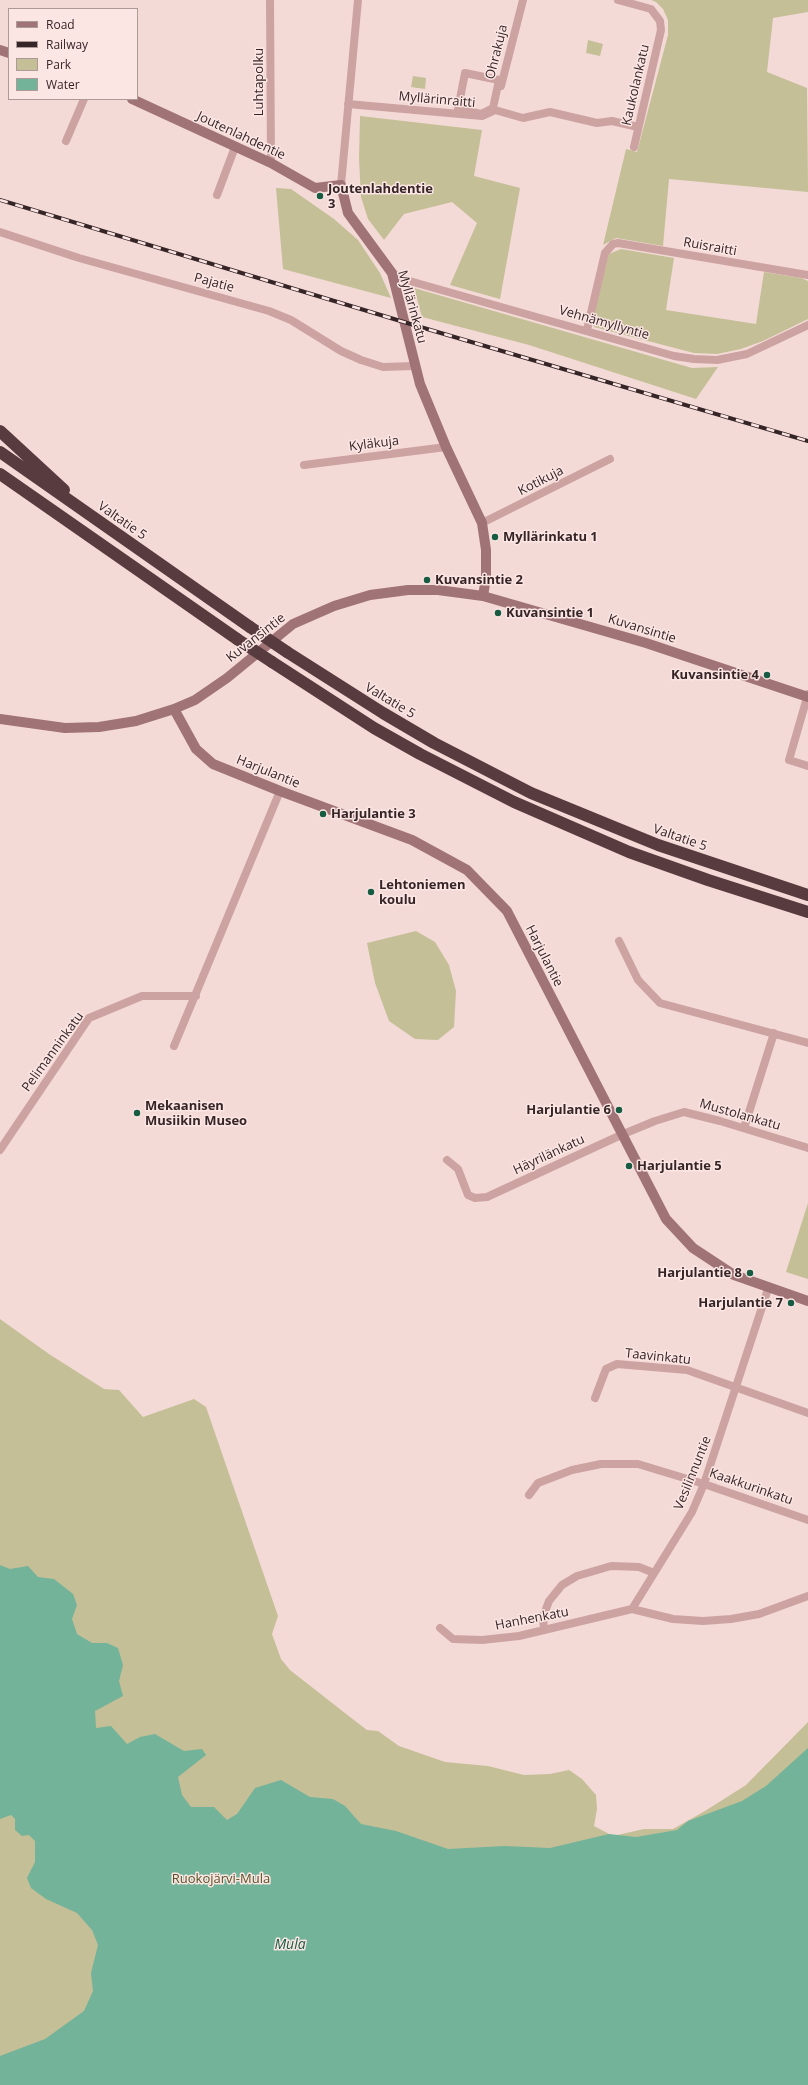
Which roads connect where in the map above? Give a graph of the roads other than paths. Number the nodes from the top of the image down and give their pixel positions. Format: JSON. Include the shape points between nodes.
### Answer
{"nodes":[{"id":1,"x":270,"y":0,"type":"edge"},
{"id":2,"x":358,"y":0,"type":"edge"},
{"id":3,"x":523,"y":0,"type":"edge"},
{"id":4,"x":618,"y":0,"type":"edge"},
{"id":5,"x":84,"y":100,"type":"edge"},
{"id":6,"x":134,"y":100,"type":"edge"},
{"id":7,"x":348,"y":104,"type":"junction"},
{"id":8,"x":458,"y":109,"type":"joint"},
{"id":9,"x":495,"y":110,"type":"junction"},
{"id":10,"x":638,"y":127,"type":"junction"},
{"id":11,"x":66,"y":141,"type":"dead end"},
{"id":12,"x":235,"y":147,"type":"junction"},
{"id":13,"x":634,"y":147,"type":"dead end"},
{"id":14,"x":271,"y":163,"type":"junction"},
{"id":15,"x":340,"y":185,"type":"junction"},
{"id":16,"x":217,"y":195,"type":"dead end"},
{"id":17,"x":0,"y":232,"type":"edge"},
{"id":18,"x":392,"y":273,"type":"junction"},
{"id":19,"x":808,"y":275,"type":"edge"},
{"id":20,"x":808,"y":325,"type":"edge"},
{"id":21,"x":586,"y":330,"type":"junction"},
{"id":22,"x":415,"y":366,"type":"junction"},
{"id":23,"x":0,"y":431,"type":"edge"},
{"id":24,"x":446,"y":447,"type":"junction"},
{"id":25,"x":0,"y":452,"type":"edge"},
{"id":26,"x":610,"y":459,"type":"dead end"},
{"id":27,"x":304,"y":465,"type":"dead end"},
{"id":28,"x":0,"y":474,"type":"edge"},
{"id":29,"x":100,"y":523,"type":"junction"},
{"id":30,"x":482,"y":524,"type":"junction"},
{"id":31,"x":483,"y":596,"type":"junction"},
{"id":32,"x":808,"y":696,"type":"edge"},
{"id":33,"x":174,"y":709,"type":"junction"},
{"id":34,"x":0,"y":719,"type":"edge"},
{"id":35,"x":808,"y":766,"type":"edge"},
{"id":36,"x":280,"y":791,"type":"junction"},
{"id":37,"x":808,"y":895,"type":"edge"},
{"id":38,"x":808,"y":912,"type":"edge"},
{"id":39,"x":619,"y":941,"type":"dead end"},
{"id":40,"x":196,"y":996,"type":"junction"},
{"id":41,"x":774,"y":1033,"type":"junction"},
{"id":42,"x":808,"y":1043,"type":"edge"},
{"id":43,"x":174,"y":1046,"type":"dead end"},
{"id":44,"x":744,"y":1128,"type":"junction"},
{"id":45,"x":621,"y":1134,"type":"junction"},
{"id":46,"x":808,"y":1148,"type":"edge"},
{"id":47,"x":0,"y":1150,"type":"edge"},
{"id":48,"x":447,"y":1160,"type":"dead end"},
{"id":49,"x":768,"y":1289,"type":"junction"},
{"id":50,"x":808,"y":1301,"type":"edge"},
{"id":51,"x":736,"y":1389,"type":"junction"},
{"id":52,"x":595,"y":1398,"type":"dead end"},
{"id":53,"x":808,"y":1413,"type":"edge"},
{"id":54,"x":704,"y":1484,"type":"junction"},
{"id":55,"x":529,"y":1495,"type":"dead end"},
{"id":56,"x":808,"y":1520,"type":"edge"},
{"id":57,"x":654,"y":1573,"type":"junction"},
{"id":58,"x":808,"y":1596,"type":"edge"},
{"id":59,"x":632,"y":1609,"type":"junction"},
{"id":60,"x":440,"y":1628,"type":"dead end"},
{"id":61,"x":544,"y":1630,"type":"junction"}],
"edges":[{"from":1,"to":14,"type":"street","name":"Luhtapolku"},
{"from":2,"to":7,"type":"street","name":"Myllärinkatu"},
{"from":3,"to":9,"type":"street","name":"Ohrakuja"},
{"from":4,"to":10,"type":"street","name":"Kaukolankatu","via":[[651,9],[660,21],[661,30]]},
{"from":5,"to":11,"type":"street"},
{"from":6,"to":12,"type":"street","name":"Joutenlahdentie"},
{"from":7,"to":9,"type":"street","name":"Myllärinraitti","via":[[482,116]]},
{"from":7,"to":15,"type":"street","name":"Myllärinkatu"},
{"from":8,"to":8,"type":"street","via":[[465,73],[499,80],[493,108],[481,114]]},
{"from":9,"to":10,"type":"street","via":[[523,118],[550,112],[597,123],[612,121]]},
{"from":10,"to":13,"type":"street","name":"Kaukolankatu"},
{"from":12,"to":14,"type":"street","name":"Joutenlahdentie"},
{"from":12,"to":16,"type":"street"},
{"from":14,"to":15,"type":"street","name":"Joutenlahdentie","via":[[315,188]]},
{"from":15,"to":18,"type":"street","name":"Myllärinkatu","via":[[348,214]]},
{"from":17,"to":22,"type":"street","name":"Pajatie","via":[[79,258],[269,311],[291,320],[341,351],[361,360],[383,367]]},
{"from":18,"to":21,"type":"street","name":"Vehnämyllyntie","via":[[406,280]]},
{"from":18,"to":22,"type":"street","name":"Myllärinkatu"},
{"from":19,"to":21,"type":"street","name":"Ruisraitti","via":[[618,244],[608,248],[605,253]]},
{"from":20,"to":21,"type":"street","name":"Vehnämyllyntie","via":[[746,354],[718,360],[674,356]]},
{"from":22,"to":24,"type":"street","name":"Myllärinkatu"},
{"from":23,"to":29,"type":"highway"},
{"from":24,"to":27,"type":"street","name":"Kyläkuja"},
{"from":24,"to":30,"type":"street","name":"Myllärinkatu"},
{"from":25,"to":29,"type":"highway","name":"Valtatie 5"},
{"from":26,"to":30,"type":"street","name":"Kotikuja"},
{"from":28,"to":38,"type":"highway","bridge":true,"via":[[237,639],[374,728],[427,758],[514,802],[629,852]]},
{"from":29,"to":37,"type":"highway","name":"Valtatie 5","bridge":true,"via":[[287,652],[383,714],[434,743],[531,793],[658,845]]},
{"from":30,"to":31,"type":"street","name":"Myllärinkatu","via":[[486,550]]},
{"from":31,"to":32,"type":"street","name":"Kuvansintie","via":[[646,643]]},
{"from":31,"to":33,"type":"street","name":"Kuvansintie","via":[[438,590],[408,590],[370,595],[334,606],[293,624],[227,678],[195,700]]},
{"from":32,"to":35,"type":"street","via":[[789,760]]},
{"from":33,"to":34,"type":"street","via":[[136,721],[99,727],[65,728]]},
{"from":33,"to":36,"type":"street","name":"Harjulantie","via":[[196,749],[214,764]]},
{"from":36,"to":40,"type":"street"},
{"from":36,"to":45,"type":"street","name":"Harjulantie","via":[[412,840],[467,870],[507,911]]},
{"from":39,"to":41,"type":"street","via":[[638,980],[660,1003]]},
{"from":40,"to":43,"type":"street"},
{"from":40,"to":47,"type":"street","name":"Pelimanninkatu","via":[[142,996],[89,1018]]},
{"from":41,"to":42,"type":"street"},
{"from":41,"to":44,"type":"street"},
{"from":44,"to":45,"type":"street","name":"Mustolankatu","via":[[684,1112]]},
{"from":44,"to":46,"type":"street","name":"Mustolankatu"},
{"from":45,"to":48,"type":"street","name":"Häyrilänkatu","via":[[487,1197],[475,1198],[468,1195],[458,1169]]},
{"from":45,"to":49,"type":"street","name":"Harjulantie","via":[[666,1220],[693,1248],[734,1275]]},
{"from":49,"to":50,"type":"street","name":"Harjulantie"},
{"from":49,"to":51,"type":"street","name":"Vesilinnuntie"},
{"from":51,"to":52,"type":"street","name":"Taavinkatu","via":[[687,1370],[617,1364],[606,1369]]},
{"from":51,"to":53,"type":"street","name":"Taavinkatu"},
{"from":51,"to":54,"type":"street","name":"Vesilinnuntie"},
{"from":54,"to":55,"type":"street","name":"Kaakkurinkatu","via":[[638,1464],[601,1464],[554,1476],[538,1483]]},
{"from":54,"to":56,"type":"street","name":"Kaakkurinkatu"},
{"from":54,"to":57,"type":"street","name":"Vesilinnuntie","via":[[692,1512]]},
{"from":57,"to":59,"type":"street","name":"Vesilinnuntie"},
{"from":57,"to":61,"type":"street","via":[[639,1567],[611,1566],[576,1576],[562,1585],[549,1601],[543,1617]]},
{"from":58,"to":59,"type":"street","via":[[759,1614],[731,1619],[673,1619]]},
{"from":59,"to":61,"type":"street","name":"Hanhenkatu"},
{"from":60,"to":61,"type":"street","name":"Hanhenkatu","via":[[453,1639],[482,1640]]}]}
